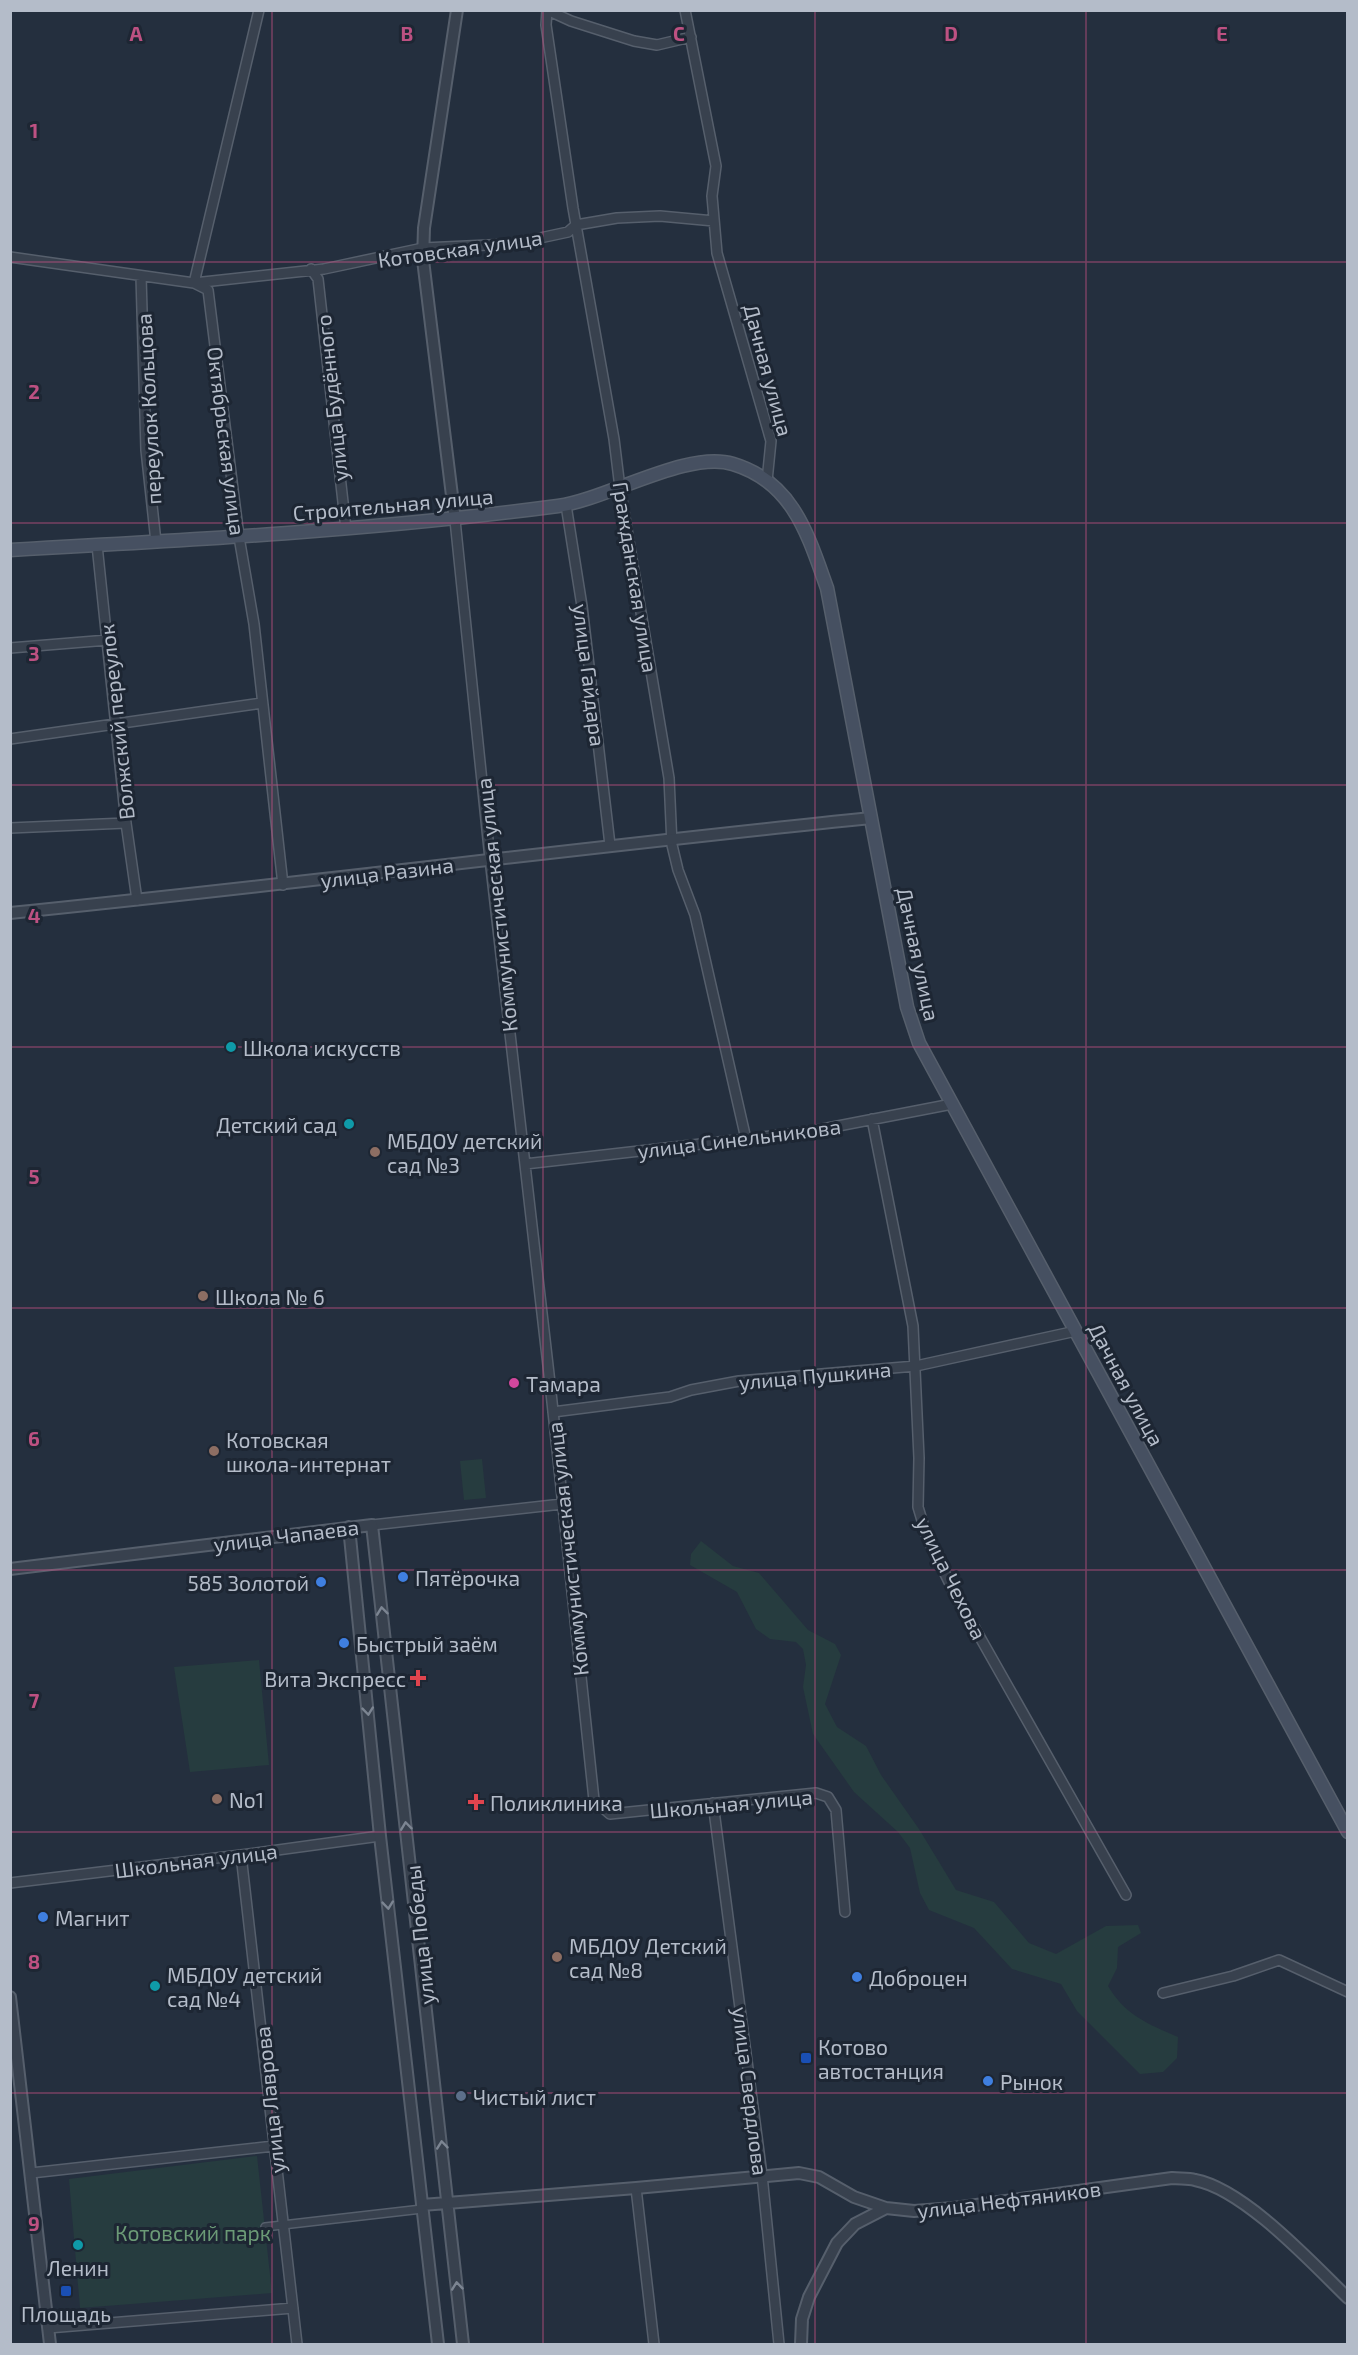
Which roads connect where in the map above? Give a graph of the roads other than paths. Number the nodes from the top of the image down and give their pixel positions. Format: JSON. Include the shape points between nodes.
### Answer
{"nodes":[{"id":1,"x":259,"y":10,"type":"edge"},
{"id":2,"x":457,"y":10,"type":"edge"},
{"id":3,"x":547,"y":10,"type":"edge"},
{"id":4,"x":685,"y":10,"type":"edge"},
{"id":5,"x":691,"y":37,"type":"junction"},
{"id":6,"x":714,"y":221,"type":"junction"},
{"id":7,"x":576,"y":225,"type":"junction"},
{"id":8,"x":423,"y":249,"type":"junction"},
{"id":9,"x":10,"y":257,"type":"edge"},
{"id":10,"x":311,"y":269,"type":"junction"},
{"id":11,"x":141,"y":276,"type":"junction"},
{"id":12,"x":195,"y":283,"type":"junction"},
{"id":13,"x":767,"y":482,"type":"junction"},
{"id":14,"x":620,"y":488,"type":"junction"},
{"id":15,"x":566,"y":505,"type":"junction"},
{"id":16,"x":455,"y":520,"type":"junction"},
{"id":17,"x":346,"y":529,"type":"junction"},
{"id":18,"x":239,"y":537,"type":"junction"},
{"id":19,"x":156,"y":542,"type":"junction"},
{"id":20,"x":97,"y":545,"type":"junction"},
{"id":21,"x":10,"y":550,"type":"edge"},
{"id":22,"x":108,"y":639,"type":"junction"},
{"id":23,"x":10,"y":648,"type":"edge"},
{"id":24,"x":262,"y":703,"type":"junction"},
{"id":25,"x":117,"y":722,"type":"junction"},
{"id":26,"x":10,"y":739,"type":"edge"},
{"id":27,"x":872,"y":818,"type":"junction"},
{"id":28,"x":126,"y":823,"type":"junction"},
{"id":29,"x":10,"y":828,"type":"edge"},
{"id":30,"x":672,"y":838,"type":"junction"},
{"id":31,"x":610,"y":845,"type":"junction"},
{"id":32,"x":490,"y":859,"type":"junction"},
{"id":33,"x":283,"y":885,"type":"junction"},
{"id":34,"x":137,"y":900,"type":"junction"},
{"id":35,"x":10,"y":913,"type":"edge"},
{"id":36,"x":952,"y":1104,"type":"junction"},
{"id":37,"x":872,"y":1119,"type":"junction"},
{"id":38,"x":746,"y":1139,"type":"junction"},
{"id":39,"x":525,"y":1164,"type":"junction"},
{"id":40,"x":1076,"y":1331,"type":"junction"},
{"id":41,"x":916,"y":1366,"type":"junction"},
{"id":42,"x":553,"y":1412,"type":"junction"},
{"id":43,"x":562,"y":1504,"type":"junction"},
{"id":44,"x":372,"y":1525,"type":"junction"},
{"id":45,"x":349,"y":1527,"type":"junction"},
{"id":46,"x":10,"y":1569,"type":"edge"},
{"id":47,"x":594,"y":1800,"type":"joint"},
{"id":48,"x":713,"y":1803,"type":"junction"},
{"id":49,"x":1347,"y":1832,"type":"edge"},
{"id":50,"x":380,"y":1836,"type":"junction"},
{"id":51,"x":241,"y":1855,"type":"junction"},
{"id":52,"x":10,"y":1883,"type":"edge"},
{"id":53,"x":1126,"y":1895,"type":"dead end"},
{"id":54,"x":845,"y":1912,"type":"dead end"},
{"id":55,"x":1347,"y":1992,"type":"edge"},
{"id":56,"x":1162,"y":1993,"type":"dead end"},
{"id":57,"x":10,"y":1997,"type":"edge"},
{"id":58,"x":274,"y":2146,"type":"junction"},
{"id":59,"x":31,"y":2173,"type":"junction"},
{"id":60,"x":762,"y":2175,"type":"junction"},
{"id":61,"x":636,"y":2188,"type":"junction"},
{"id":62,"x":449,"y":2203,"type":"junction"},
{"id":63,"x":422,"y":2207,"type":"junction"},
{"id":64,"x":886,"y":2208,"type":"junction"},
{"id":65,"x":283,"y":2225,"type":"junction"},
{"id":66,"x":266,"y":2227,"type":"dead end"},
{"id":67,"x":1347,"y":2298,"type":"edge"},
{"id":68,"x":293,"y":2308,"type":"junction"},
{"id":69,"x":48,"y":2328,"type":"junction"},
{"id":70,"x":50,"y":2344,"type":"edge"},
{"id":71,"x":297,"y":2344,"type":"edge"},
{"id":72,"x":438,"y":2344,"type":"edge"},
{"id":73,"x":464,"y":2344,"type":"edge"},
{"id":74,"x":654,"y":2344,"type":"edge"},
{"id":75,"x":779,"y":2344,"type":"edge"},
{"id":76,"x":801,"y":2344,"type":"edge"}],
"edges":[{"from":1,"to":12,"type":"street"},
{"from":2,"to":8,"type":"street","name":"Коммунистическая улица"},
{"from":3,"to":5,"type":"street","via":[[634,41],[657,45]]},
{"from":3,"to":7,"type":"street","name":"Гражданская улица"},
{"from":4,"to":5,"type":"street","name":"Дачная улица"},
{"from":5,"to":6,"type":"street","name":"Дачная улица","via":[[716,166]]},
{"from":6,"to":7,"type":"street","name":"Котовская улица","via":[[660,216]]},
{"from":6,"to":13,"type":"street","name":"Дачная улица","via":[[717,253],[771,441]]},
{"from":7,"to":8,"type":"street","name":"Котовская улица","via":[[568,232],[512,244]]},
{"from":7,"to":14,"type":"street","name":"Гражданская улица","via":[[615,439]]},
{"from":8,"to":10,"type":"street","name":"Котовская улица"},
{"from":8,"to":16,"type":"street","name":"Коммунистическая улица"},
{"from":9,"to":11,"type":"street"},
{"from":10,"to":12,"type":"street","name":"Котовская улица"},
{"from":10,"to":17,"type":"street","name":"улица Будённого","via":[[318,279]]},
{"from":11,"to":12,"type":"street"},
{"from":11,"to":19,"type":"street","name":"переулок Кольцова","via":[[146,450]]},
{"from":12,"to":18,"type":"street","name":"Октябрьская улица","via":[[208,290]]},
{"from":13,"to":14,"type":"main road","name":"Строительная улица","via":[[749,469],[730,463],[693,462]]},
{"from":13,"to":27,"type":"main road","name":"Дачная улица","via":[[788,501],[805,526],[827,588]]},
{"from":14,"to":15,"type":"main road","name":"Строительная улица"},
{"from":14,"to":30,"type":"street","name":"Гражданская улица","via":[[669,778]]},
{"from":15,"to":16,"type":"main road","name":"Строительная улица"},
{"from":15,"to":31,"type":"street","name":"улица Гайдара"},
{"from":16,"to":17,"type":"main road","name":"Строительная улица"},
{"from":16,"to":32,"type":"street","name":"Коммунистическая улица"},
{"from":17,"to":18,"type":"main road","name":"Строительная улица"},
{"from":18,"to":19,"type":"main road","name":"Строительная улица"},
{"from":18,"to":24,"type":"street","name":"Октябрьская улица"},
{"from":19,"to":20,"type":"main road","name":"Строительная улица"},
{"from":20,"to":21,"type":"main road","name":"Строительная улица"},
{"from":20,"to":22,"type":"street","name":"Волжский переулок"},
{"from":22,"to":23,"type":"street"},
{"from":22,"to":25,"type":"street","name":"Волжский переулок"},
{"from":24,"to":25,"type":"street"},
{"from":24,"to":33,"type":"street","name":"Октябрьская улица"},
{"from":25,"to":26,"type":"street"},
{"from":25,"to":28,"type":"street","name":"Волжский переулок"},
{"from":27,"to":30,"type":"street","name":"улица Разина"},
{"from":27,"to":36,"type":"main road","name":"Дачная улица","via":[[907,1007],[919,1043]]},
{"from":28,"to":29,"type":"street"},
{"from":28,"to":34,"type":"street","name":"Волжский переулок"},
{"from":30,"to":31,"type":"street","name":"улица Разина"},
{"from":30,"to":38,"type":"street","name":"Гражданская улица","via":[[678,870],[695,915]]},
{"from":31,"to":32,"type":"street","name":"улица Разина"},
{"from":32,"to":33,"type":"street","name":"улица Разина"},
{"from":32,"to":39,"type":"street","name":"Коммунистическая улица"},
{"from":33,"to":34,"type":"street","name":"улица Разина"},
{"from":34,"to":35,"type":"street","name":"улица Разина"},
{"from":36,"to":37,"type":"street","name":"улица Синельникова"},
{"from":36,"to":40,"type":"main road","name":"Дачная улица"},
{"from":37,"to":38,"type":"street","name":"улица Синельникова"},
{"from":37,"to":41,"type":"street","name":"улица Чехова","via":[[913,1326]]},
{"from":38,"to":39,"type":"street","name":"улица Синельникова"},
{"from":39,"to":42,"type":"street","name":"Коммунистическая улица"},
{"from":40,"to":41,"type":"street","name":"улица Пушкина"},
{"from":40,"to":49,"type":"main road","name":"Дачная улица"},
{"from":41,"to":42,"type":"street","name":"улица Пушкина","via":[[739,1381],[670,1397]]},
{"from":41,"to":53,"type":"street","name":"улица Чехова","via":[[918,1507],[927,1537]]},
{"from":42,"to":43,"type":"street","name":"Коммунистическая улица"},
{"from":43,"to":44,"type":"street","name":"улица Чапаева"},
{"from":43,"to":47,"type":"street","name":"Коммунистическая улица"},
{"from":44,"to":45,"type":"street","name":"улица Чапаева"},
{"from":62,"to":44,"type":"street","name":"улица Победы","one_way":true},
{"from":45,"to":46,"type":"street","name":"улица Чапаева"},
{"from":45,"to":50,"type":"street","name":"улица Победы","one_way":true},
{"from":47,"to":48,"type":"street","name":"Школьная улица","via":[[610,1814]]},
{"from":48,"to":54,"type":"street","name":"Школьная улица","via":[[816,1793],[828,1797],[836,1810]]},
{"from":48,"to":60,"type":"street","name":"улица Свердлова"},
{"from":50,"to":51,"type":"street","name":"Школьная улица"},
{"from":50,"to":63,"type":"street","name":"улица Победы","one_way":true},
{"from":51,"to":52,"type":"street","name":"Школьная улица"},
{"from":51,"to":58,"type":"street","name":"улица Лаврова"},
{"from":55,"to":56,"type":"street","via":[[1279,1960]]},
{"from":57,"to":59,"type":"street"},
{"from":58,"to":59,"type":"street"},
{"from":58,"to":65,"type":"street","name":"улица Лаврова"},
{"from":59,"to":69,"type":"street"},
{"from":60,"to":61,"type":"street","name":"улица Нефтяников"},
{"from":60,"to":64,"type":"street","name":"улица Нефтяников","via":[[799,2172],[819,2177],[854,2197]]},
{"from":60,"to":75,"type":"street","name":"улица Свердлова"},
{"from":61,"to":62,"type":"street","name":"улица Нефтяников"},
{"from":61,"to":74,"type":"street"},
{"from":62,"to":63,"type":"street","name":"улица Нефтяников"},
{"from":73,"to":62,"type":"street","name":"улица Победы","one_way":true},
{"from":63,"to":65,"type":"street"},
{"from":63,"to":72,"type":"street","name":"улица Победы"},
{"from":64,"to":67,"type":"street","name":"улица Нефтяников","via":[[954,2208],[1172,2178],[1196,2180],[1219,2188],[1246,2206]]},
{"from":64,"to":76,"type":"street","via":[[855,2224],[837,2243],[808,2297]]},
{"from":65,"to":66,"type":"street"},
{"from":65,"to":68,"type":"street","name":"улица Лаврова"},
{"from":68,"to":69,"type":"street"},
{"from":68,"to":71,"type":"street","name":"улица Лаврова"},
{"from":69,"to":70,"type":"street"}]}
